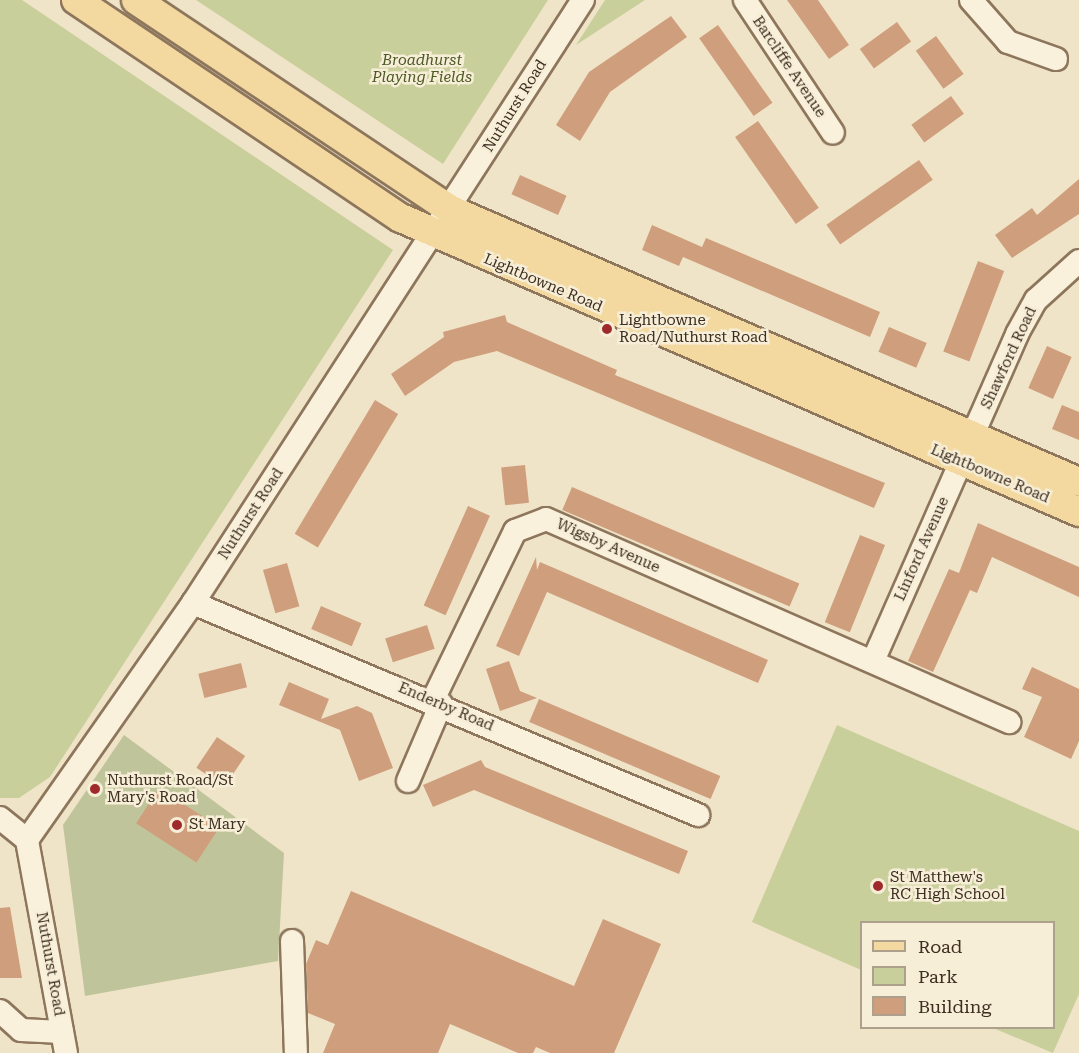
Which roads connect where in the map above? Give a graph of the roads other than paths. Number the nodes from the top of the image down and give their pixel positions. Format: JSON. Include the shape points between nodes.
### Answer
{"nodes":[{"id":1,"x":76,"y":0,"type":"edge"},
{"id":2,"x":136,"y":0,"type":"edge"},
{"id":3,"x":583,"y":0,"type":"edge"},
{"id":4,"x":745,"y":0,"type":"edge"},
{"id":5,"x":971,"y":0,"type":"edge"},
{"id":6,"x":1056,"y":59,"type":"dead end"},
{"id":7,"x":833,"y":133,"type":"dead end"},
{"id":8,"x":450,"y":210,"type":"junction"},
{"id":9,"x":433,"y":233,"type":"junction"},
{"id":10,"x":1079,"y":261,"type":"edge"},
{"id":11,"x":974,"y":437,"type":"junction"},
{"id":12,"x":960,"y":463,"type":"junction"},
{"id":13,"x":1079,"y":482,"type":"edge"},
{"id":14,"x":1079,"y":512,"type":"edge"},
{"id":15,"x":193,"y":603,"type":"junction"},
{"id":16,"x":873,"y":661,"type":"junction"},
{"id":17,"x":437,"y":702,"type":"junction"},
{"id":18,"x":1009,"y":722,"type":"dead end"},
{"id":19,"x":408,"y":781,"type":"dead end"},
{"id":20,"x":698,"y":815,"type":"dead end"},
{"id":21,"x":0,"y":818,"type":"edge"},
{"id":22,"x":27,"y":840,"type":"junction"},
{"id":23,"x":292,"y":940,"type":"dead end"},
{"id":24,"x":0,"y":1011,"type":"edge"},
{"id":25,"x":64,"y":1042,"type":"edge"},
{"id":26,"x":296,"y":1053,"type":"edge"}],
"edges":[{"from":1,"to":9,"type":"main road","name":"Lightbowne Road","via":[[401,218]]},
{"from":2,"to":8,"type":"main road","name":"Lightbowne Road"},
{"from":3,"to":8,"type":"street","name":"Nuthurst Road"},
{"from":4,"to":7,"type":"street","name":"Barcliffe Avenue"},
{"from":5,"to":6,"type":"street","via":[[1008,42]]},
{"from":8,"to":9,"type":"street","name":"Nuthurst Road"},
{"from":8,"to":11,"type":"main road","name":"Lightbowne Road"},
{"from":9,"to":12,"type":"main road","name":"Lightbowne Road"},
{"from":9,"to":15,"type":"street","name":"Nuthurst Road"},
{"from":10,"to":11,"type":"street","name":"Shawford Road","via":[[1036,300]]},
{"from":11,"to":12,"type":"street","name":"Linford Avenue"},
{"from":11,"to":13,"type":"main road","name":"Lightbowne Road"},
{"from":12,"to":14,"type":"main road","name":"Lightbowne Road"},
{"from":12,"to":16,"type":"street","name":"Linford Avenue"},
{"from":15,"to":17,"type":"street","name":"Enderby Road"},
{"from":15,"to":22,"type":"street","name":"Nuthurst Road"},
{"from":16,"to":17,"type":"street","name":"Wigsby Avenue","via":[[546,519],[515,531]]},
{"from":16,"to":18,"type":"street","name":"Wigsby Avenue"},
{"from":17,"to":19,"type":"street","name":"Wigsby Avenue"},
{"from":17,"to":20,"type":"street","name":"Enderby Road"},
{"from":21,"to":22,"type":"street"},
{"from":22,"to":25,"type":"street","name":"Nuthurst Road"},
{"from":23,"to":26,"type":"street"},
{"from":24,"to":25,"type":"street","via":[[21,1030]]}]}
